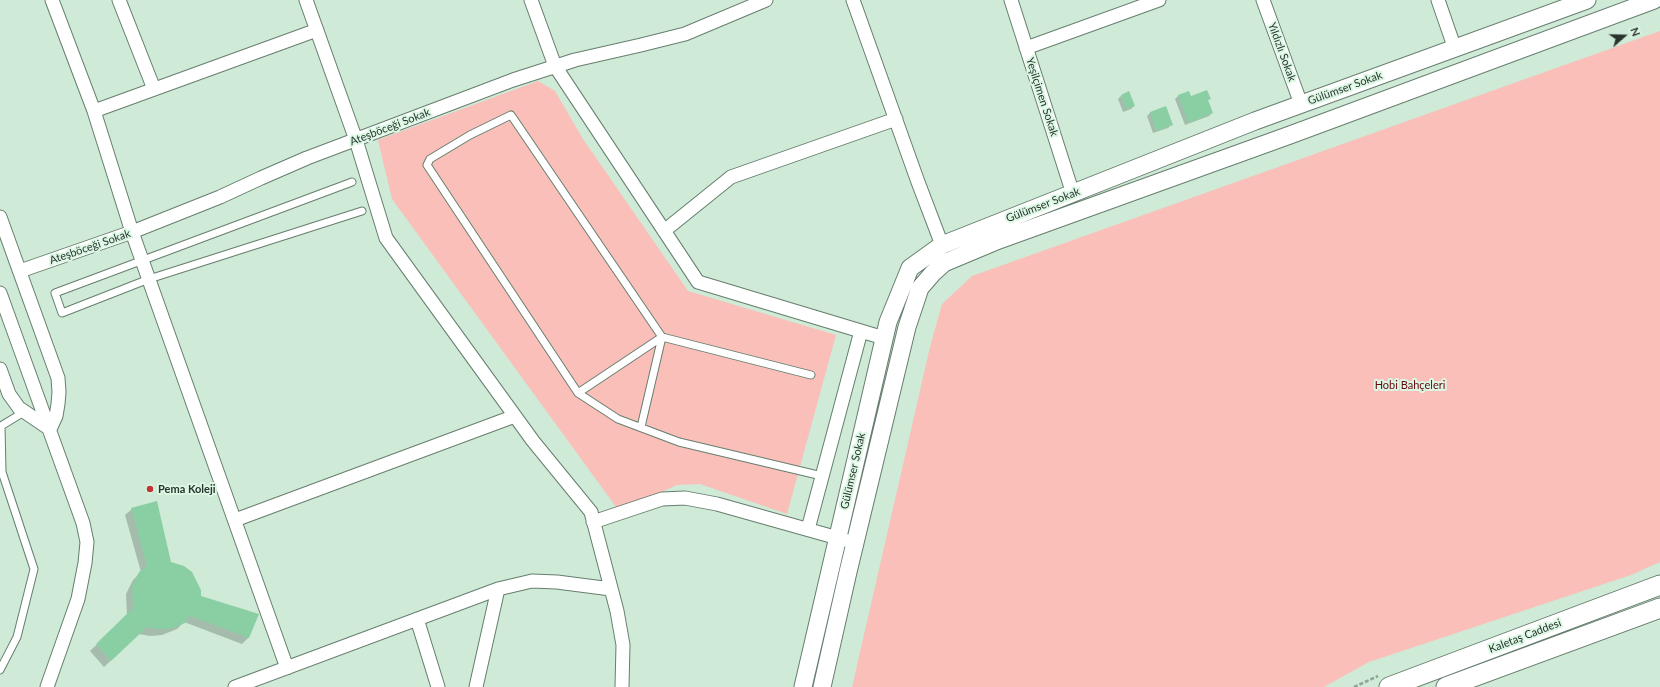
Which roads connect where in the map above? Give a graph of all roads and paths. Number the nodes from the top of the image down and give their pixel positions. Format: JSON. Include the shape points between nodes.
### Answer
{"nodes":[{"id":1,"x":52,"y":0,"type":"edge"},
{"id":2,"x":119,"y":0,"type":"edge"},
{"id":3,"x":306,"y":0,"type":"edge"},
{"id":4,"x":531,"y":0,"type":"edge"},
{"id":5,"x":766,"y":0,"type":"edge"},
{"id":6,"x":854,"y":0,"type":"edge"},
{"id":7,"x":1011,"y":0,"type":"edge"},
{"id":8,"x":1159,"y":0,"type":"edge"},
{"id":9,"x":1263,"y":0,"type":"edge"},
{"id":10,"x":1438,"y":0,"type":"edge"},
{"id":11,"x":1654,"y":0,"type":"edge"},
{"id":12,"x":1582,"y":1,"type":"edge"},
{"id":13,"x":317,"y":30,"type":"junction"},
{"id":14,"x":1026,"y":48,"type":"junction"},
{"id":15,"x":1455,"y":49,"type":"junction"},
{"id":16,"x":554,"y":66,"type":"junction"},
{"id":17,"x":154,"y":89,"type":"junction"},
{"id":18,"x":1301,"y":104,"type":"junction"},
{"id":19,"x":94,"y":111,"type":"junction"},
{"id":20,"x":896,"y":119,"type":"junction"},
{"id":21,"x":356,"y":140,"type":"junction"},
{"id":22,"x":352,"y":182,"type":"dead end"},
{"id":23,"x":1073,"y":194,"type":"junction"},
{"id":24,"x":362,"y":211,"type":"dead end"},
{"id":25,"x":0,"y":218,"type":"edge"},
{"id":26,"x":664,"y":231,"type":"junction"},
{"id":27,"x":132,"y":232,"type":"junction"},
{"id":28,"x":942,"y":245,"type":"junction"},
{"id":29,"x":142,"y":260,"type":"junction"},
{"id":30,"x":20,"y":271,"type":"junction"},
{"id":31,"x":149,"y":279,"type":"junction"},
{"id":32,"x":0,"y":293,"type":"edge"},
{"id":33,"x":861,"y":331,"type":"junction"},
{"id":34,"x":662,"y":337,"type":"junction"},
{"id":35,"x":884,"y":338,"type":"junction"},
{"id":36,"x":0,"y":369,"type":"edge"},
{"id":37,"x":811,"y":375,"type":"dead end"},
{"id":38,"x":578,"y":393,"type":"junction"},
{"id":39,"x":24,"y":412,"type":"junction"},
{"id":40,"x":515,"y":416,"type":"junction"},
{"id":41,"x":641,"y":427,"type":"junction"},
{"id":42,"x":50,"y":429,"type":"junction"},
{"id":43,"x":822,"y":476,"type":"junction"},
{"id":44,"x":235,"y":520,"type":"junction"},
{"id":45,"x":593,"y":522,"type":"junction"},
{"id":46,"x":808,"y":529,"type":"junction"},
{"id":47,"x":837,"y":538,"type":"junction"},
{"id":48,"x":855,"y":543,"type":"junction"},
{"id":49,"x":1660,"y":585,"type":"edge"},
{"id":50,"x":611,"y":589,"type":"junction"},
{"id":51,"x":498,"y":590,"type":"junction"},
{"id":52,"x":1660,"y":608,"type":"edge"},
{"id":53,"x":417,"y":619,"type":"junction"},
{"id":54,"x":287,"y":668,"type":"junction"},
{"id":55,"x":0,"y":670,"type":"edge"},
{"id":56,"x":51,"y":686,"type":"edge"},
{"id":57,"x":241,"y":686,"type":"edge"},
{"id":58,"x":438,"y":687,"type":"edge"},
{"id":59,"x":476,"y":687,"type":"edge"},
{"id":60,"x":622,"y":687,"type":"edge"},
{"id":61,"x":803,"y":687,"type":"edge"},
{"id":62,"x":822,"y":687,"type":"edge"},
{"id":63,"x":1389,"y":687,"type":"edge"},
{"id":64,"x":1446,"y":687,"type":"edge"}],
"edges":[{"from":1,"to":19,"type":"street"},
{"from":2,"to":17,"type":"street"},
{"from":3,"to":13,"type":"street"},
{"from":4,"to":16,"type":"street"},
{"from":5,"to":16,"type":"street","name":"Ateşböceği Sokak","via":[[685,34]]},
{"from":6,"to":20,"type":"street"},
{"from":7,"to":14,"type":"street","name":"Yeşilçimen Sokak"},
{"from":8,"to":14,"type":"street"},
{"from":9,"to":18,"type":"street","name":"Yıldızlı Sokak"},
{"from":10,"to":15,"type":"street"},
{"from":11,"to":48,"type":"street","via":[[1028,229],[944,263],[920,288],[907,327]]},
{"from":12,"to":15,"type":"street","name":"Gülümser Sokak"},
{"from":13,"to":17,"type":"street"},
{"from":13,"to":21,"type":"street"},
{"from":14,"to":23,"type":"street","name":"Yeşilçimen Sokak"},
{"from":15,"to":18,"type":"street","name":"Gülümser Sokak"},
{"from":16,"to":21,"type":"street","name":"Ateşböceği Sokak"},
{"from":16,"to":26,"type":"street"},
{"from":17,"to":19,"type":"street"},
{"from":18,"to":23,"type":"street","name":"Gülümser Sokak"},
{"from":19,"to":27,"type":"street"},
{"from":20,"to":26,"type":"street","via":[[731,177]]},
{"from":20,"to":28,"type":"street"},
{"from":21,"to":27,"type":"street","name":"Ateşböceği Sokak"},
{"from":21,"to":40,"type":"street","via":[[386,238]]},
{"from":22,"to":29,"type":"lane"},
{"from":23,"to":28,"type":"street","name":"Gülümser Sokak"},
{"from":24,"to":31,"type":"lane"},
{"from":25,"to":30,"type":"street"},
{"from":26,"to":33,"type":"street","via":[[698,282]]},
{"from":27,"to":29,"type":"street"},
{"from":27,"to":30,"type":"street","name":"Ateşböceği Sokak"},
{"from":28,"to":35,"type":"street","name":"Gülümser Sokak","via":[[910,268]]},
{"from":29,"to":31,"type":"street"},
{"from":29,"to":31,"type":"lane","via":[[55,293],[62,313]]},
{"from":30,"to":42,"type":"street","via":[[58,378],[58,404]]},
{"from":31,"to":44,"type":"street"},
{"from":32,"to":42,"type":"street"},
{"from":33,"to":35,"type":"street"},
{"from":33,"to":43,"type":"street"},
{"from":34,"to":37,"type":"lane"},
{"from":34,"to":38,"type":"lane"},
{"from":34,"to":38,"type":"lane","via":[[511,115],[430,159],[427,165]]},
{"from":34,"to":41,"type":"lane"},
{"from":35,"to":47,"type":"street","name":"Gülümser Sokak"},
{"from":36,"to":39,"type":"street","via":[[9,394]]},
{"from":38,"to":41,"type":"lane","via":[[618,419]]},
{"from":39,"to":42,"type":"street"},
{"from":39,"to":55,"type":"lane","via":[[1,426],[2,472],[34,569],[17,637]]},
{"from":40,"to":44,"type":"street"},
{"from":40,"to":45,"type":"street","via":[[591,512]]},
{"from":41,"to":43,"type":"lane","via":[[679,442]]},
{"from":42,"to":56,"type":"street","via":[[83,523],[87,542],[81,587]]},
{"from":43,"to":46,"type":"street"},
{"from":44,"to":54,"type":"street"},
{"from":45,"to":46,"type":"street","via":[[662,499],[685,498],[717,504]]},
{"from":45,"to":50,"type":"street"},
{"from":46,"to":47,"type":"street"},
{"from":47,"to":48,"type":"street"},
{"from":47,"to":61,"type":"street","name":"Gülümser Sokak"},
{"from":48,"to":62,"type":"street"},
{"from":49,"to":63,"type":"main road","name":"Kaletaş Caddesi"},
{"from":50,"to":51,"type":"street","via":[[532,581]]},
{"from":50,"to":60,"type":"street","via":[[623,645]]},
{"from":51,"to":53,"type":"street"},
{"from":51,"to":59,"type":"street"},
{"from":52,"to":64,"type":"main road","name":"Kaletaş Caddesi"},
{"from":53,"to":54,"type":"street"},
{"from":53,"to":58,"type":"street"},
{"from":54,"to":57,"type":"street"}]}
